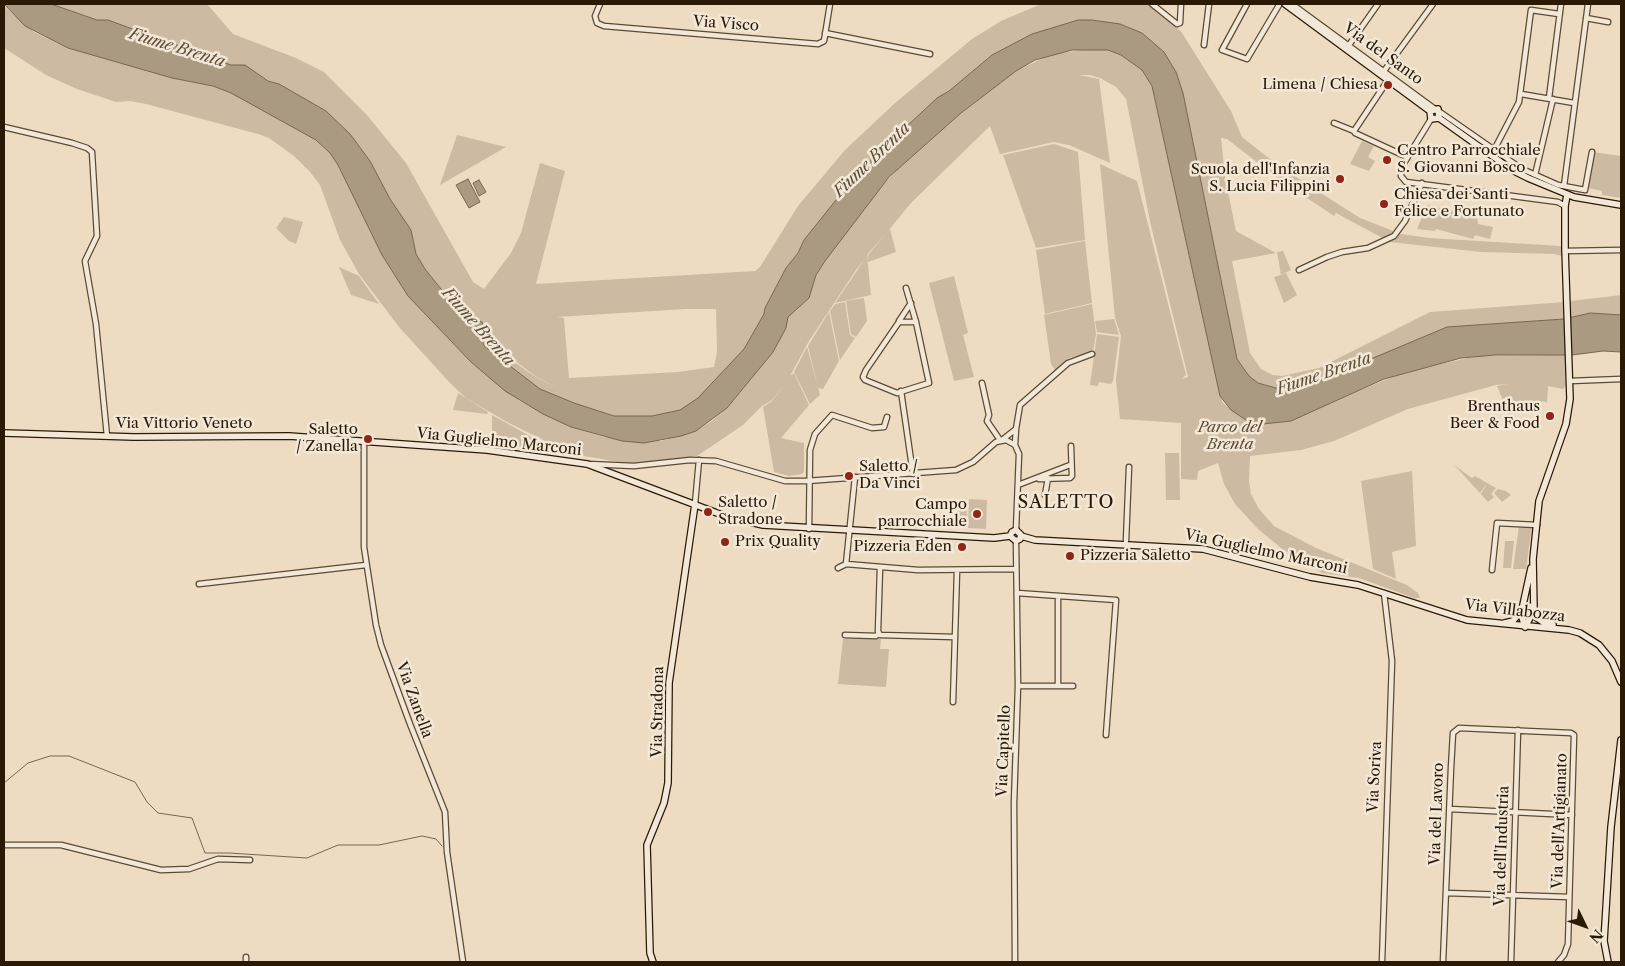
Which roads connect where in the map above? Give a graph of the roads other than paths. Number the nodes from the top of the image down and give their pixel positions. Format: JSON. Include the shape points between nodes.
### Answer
{"nodes":[{"id":1,"x":600,"y":4,"type":"edge"},
{"id":2,"x":830,"y":4,"type":"edge"},
{"id":3,"x":1152,"y":4,"type":"edge"},
{"id":4,"x":1181,"y":4,"type":"edge"},
{"id":5,"x":1202,"y":4,"type":"edge"},
{"id":6,"x":1209,"y":4,"type":"edge"},
{"id":7,"x":1247,"y":4,"type":"edge"},
{"id":8,"x":1281,"y":4,"type":"edge"},
{"id":9,"x":1292,"y":4,"type":"edge"},
{"id":10,"x":1378,"y":4,"type":"edge"},
{"id":11,"x":1433,"y":4,"type":"edge"},
{"id":12,"x":1561,"y":4,"type":"edge"},
{"id":13,"x":1588,"y":4,"type":"edge"},
{"id":14,"x":1559,"y":14,"type":"junction"},
{"id":15,"x":1586,"y":18,"type":"junction"},
{"id":16,"x":1608,"y":22,"type":"dead end"},
{"id":17,"x":825,"y":33,"type":"junction"},
{"id":18,"x":1204,"y":45,"type":"dead end"},
{"id":19,"x":1349,"y":45,"type":"junction"},
{"id":20,"x":930,"y":54,"type":"dead end"},
{"id":21,"x":1384,"y":71,"type":"junction"},
{"id":22,"x":1388,"y":80,"type":"junction"},
{"id":23,"x":1521,"y":94,"type":"junction"},
{"id":24,"x":1551,"y":99,"type":"junction"},
{"id":25,"x":1574,"y":103,"type":"junction"},
{"id":26,"x":1436,"y":112,"type":"junction"},
{"id":27,"x":1431,"y":119,"type":"joint"},
{"id":28,"x":1334,"y":123,"type":"dead end"},
{"id":29,"x":4,"y":127,"type":"edge"},
{"id":30,"x":1354,"y":130,"type":"junction"},
{"id":31,"x":1467,"y":134,"type":"junction"},
{"id":32,"x":1494,"y":150,"type":"junction"},
{"id":33,"x":1592,"y":152,"type":"dead end"},
{"id":34,"x":1407,"y":157,"type":"junction"},
{"id":35,"x":1535,"y":175,"type":"junction"},
{"id":36,"x":1422,"y":182,"type":"junction"},
{"id":37,"x":1564,"y":186,"type":"junction"},
{"id":38,"x":1567,"y":194,"type":"junction"},
{"id":39,"x":1621,"y":205,"type":"edge"},
{"id":40,"x":1565,"y":206,"type":"junction"},
{"id":41,"x":1621,"y":250,"type":"edge"},
{"id":42,"x":1565,"y":251,"type":"junction"},
{"id":43,"x":1299,"y":270,"type":"dead end"},
{"id":44,"x":906,"y":288,"type":"dead end"},
{"id":45,"x":911,"y":304,"type":"junction"},
{"id":46,"x":899,"y":322,"type":"junction"},
{"id":47,"x":916,"y":322,"type":"junction"},
{"id":48,"x":1092,"y":354,"type":"dead end"},
{"id":49,"x":1570,"y":379,"type":"junction"},
{"id":50,"x":1621,"y":379,"type":"edge"},
{"id":51,"x":982,"y":383,"type":"dead end"},
{"id":52,"x":901,"y":391,"type":"junction"},
{"id":53,"x":887,"y":417,"type":"dead end"},
{"id":54,"x":1016,"y":429,"type":"junction"},
{"id":55,"x":4,"y":433,"type":"edge"},
{"id":56,"x":106,"y":436,"type":"junction"},
{"id":57,"x":1001,"y":440,"type":"junction"},
{"id":58,"x":364,"y":442,"type":"junction"},
{"id":59,"x":1015,"y":445,"type":"junction"},
{"id":60,"x":1070,"y":446,"type":"dead end"},
{"id":61,"x":699,"y":460,"type":"junction"},
{"id":62,"x":587,"y":464,"type":"junction"},
{"id":63,"x":1070,"y":465,"type":"junction"},
{"id":64,"x":1129,"y":468,"type":"dead end"},
{"id":65,"x":913,"y":474,"type":"junction"},
{"id":66,"x":1047,"y":476,"type":"junction"},
{"id":67,"x":855,"y":478,"type":"junction"},
{"id":68,"x":810,"y":480,"type":"junction"},
{"id":69,"x":1018,"y":486,"type":"junction"},
{"id":70,"x":1045,"y":495,"type":"dead end"},
{"id":71,"x":695,"y":504,"type":"junction"},
{"id":72,"x":1537,"y":525,"type":"junction"},
{"id":73,"x":809,"y":529,"type":"junction"},
{"id":74,"x":1016,"y":530,"type":"junction"},
{"id":75,"x":849,"y":531,"type":"junction"},
{"id":76,"x":1010,"y":536,"type":"junction"},
{"id":77,"x":1021,"y":536,"type":"junction"},
{"id":78,"x":1126,"y":540,"type":"dead end"},
{"id":79,"x":1016,"y":541,"type":"junction"},
{"id":80,"x":1533,"y":560,"type":"junction"},
{"id":81,"x":846,"y":564,"type":"junction"},
{"id":82,"x":366,"y":565,"type":"junction"},
{"id":83,"x":838,"y":568,"type":"dead end"},
{"id":84,"x":880,"y":568,"type":"junction"},
{"id":85,"x":1016,"y":569,"type":"junction"},
{"id":86,"x":1492,"y":570,"type":"dead end"},
{"id":87,"x":958,"y":571,"type":"junction"},
{"id":88,"x":198,"y":584,"type":"dead end"},
{"id":89,"x":1017,"y":593,"type":"junction"},
{"id":90,"x":1384,"y":593,"type":"junction"},
{"id":91,"x":1058,"y":596,"type":"junction"},
{"id":92,"x":1533,"y":596,"type":"junction"},
{"id":93,"x":1522,"y":605,"type":"junction"},
{"id":94,"x":1483,"y":623,"type":"junction"},
{"id":95,"x":1525,"y":627,"type":"junction"},
{"id":96,"x":1580,"y":633,"type":"junction"},
{"id":97,"x":879,"y":634,"type":"junction"},
{"id":98,"x":845,"y":635,"type":"dead end"},
{"id":99,"x":954,"y":637,"type":"junction"},
{"id":100,"x":1619,"y":669,"type":"edge"},
{"id":101,"x":1621,"y":682,"type":"edge"},
{"id":102,"x":1018,"y":686,"type":"junction"},
{"id":103,"x":1058,"y":686,"type":"junction"},
{"id":104,"x":1073,"y":686,"type":"dead end"},
{"id":105,"x":953,"y":702,"type":"dead end"},
{"id":106,"x":1518,"y":730,"type":"junction"},
{"id":107,"x":1106,"y":735,"type":"dead end"},
{"id":108,"x":1621,"y":740,"type":"edge"},
{"id":109,"x":1450,"y":809,"type":"junction"},
{"id":110,"x":1516,"y":812,"type":"junction"},
{"id":111,"x":1572,"y":815,"type":"junction"},
{"id":112,"x":4,"y":845,"type":"edge"},
{"id":113,"x":250,"y":860,"type":"dead end"},
{"id":114,"x":1446,"y":893,"type":"junction"},
{"id":115,"x":1513,"y":895,"type":"junction"},
{"id":116,"x":1569,"y":897,"type":"junction"},
{"id":117,"x":1604,"y":941,"type":"junction"},
{"id":118,"x":463,"y":962,"type":"edge"},
{"id":119,"x":653,"y":962,"type":"edge"},
{"id":120,"x":1016,"y":962,"type":"edge"},
{"id":121,"x":1382,"y":962,"type":"edge"},
{"id":122,"x":1444,"y":962,"type":"edge"},
{"id":123,"x":1511,"y":962,"type":"edge"},
{"id":124,"x":1558,"y":962,"type":"edge"},
{"id":125,"x":1603,"y":962,"type":"edge"},
{"id":126,"x":1608,"y":962,"type":"edge"}],
"edges":[{"from":1,"to":17,"type":"street","name":"Via Visco","via":[[597,23],[612,27],[818,44],[824,41]]},
{"from":2,"to":17,"type":"street"},
{"from":3,"to":4,"type":"street","via":[[1177,24],[1180,24]]},
{"from":5,"to":6,"type":"street"},
{"from":6,"to":18,"type":"street"},
{"from":7,"to":8,"type":"street","via":[[1222,50],[1247,59]]},
{"from":8,"to":22,"type":"main road","name":"Via del Santo"},
{"from":9,"to":19,"type":"street","name":"Via del Santo"},
{"from":10,"to":19,"type":"street"},
{"from":11,"to":21,"type":"street"},
{"from":12,"to":14,"type":"street"},
{"from":13,"to":15,"type":"street"},
{"from":14,"to":23,"type":"street","via":[[1531,10]]},
{"from":14,"to":24,"type":"street"},
{"from":15,"to":16,"type":"street"},
{"from":15,"to":25,"type":"street"},
{"from":17,"to":20,"type":"street"},
{"from":19,"to":21,"type":"street","name":"Via del Santo"},
{"from":21,"to":26,"type":"street","name":"Via del Santo"},
{"from":22,"to":26,"type":"main road","name":"Via del Santo"},
{"from":22,"to":30,"type":"street"},
{"from":23,"to":24,"type":"street"},
{"from":23,"to":32,"type":"street"},
{"from":24,"to":25,"type":"street"},
{"from":24,"to":35,"type":"street"},
{"from":25,"to":37,"type":"street"},
{"from":26,"to":27,"type":"main road"},
{"from":26,"to":31,"type":"main road"},
{"from":27,"to":34,"type":"street"},
{"from":28,"to":30,"type":"street"},
{"from":29,"to":56,"type":"street","via":[[92,152],[97,236],[85,261],[96,324]]},
{"from":30,"to":34,"type":"street"},
{"from":31,"to":32,"type":"street"},
{"from":31,"to":38,"type":"main road","via":[[1512,170]]},
{"from":32,"to":35,"type":"street"},
{"from":33,"to":37,"type":"street","via":[[1585,190]]},
{"from":34,"to":36,"type":"street","via":[[1401,176],[1406,182]]},
{"from":35,"to":37,"type":"street"},
{"from":36,"to":40,"type":"street","via":[[1558,202]]},
{"from":36,"to":43,"type":"street","via":[[1405,221],[1394,236],[1368,248],[1327,257]]},
{"from":38,"to":39,"type":"main road"},
{"from":38,"to":40,"type":"main road"},
{"from":40,"to":42,"type":"main road"},
{"from":41,"to":42,"type":"street"},
{"from":42,"to":49,"type":"main road"},
{"from":44,"to":45,"type":"street"},
{"from":45,"to":46,"type":"street"},
{"from":45,"to":47,"type":"street"},
{"from":46,"to":47,"type":"street"},
{"from":46,"to":52,"type":"street","via":[[863,377],[897,393]]},
{"from":47,"to":52,"type":"street","via":[[929,383]]},
{"from":48,"to":54,"type":"street","via":[[1068,363],[1020,405]]},
{"from":49,"to":50,"type":"street"},
{"from":49,"to":72,"type":"main road","via":[[1566,424],[1543,486]]},
{"from":51,"to":57,"type":"street","via":[[989,416],[987,420]]},
{"from":52,"to":65,"type":"street"},
{"from":53,"to":68,"type":"street","via":[[884,427],[872,428],[830,416],[811,444]]},
{"from":54,"to":57,"type":"street"},
{"from":54,"to":59,"type":"street"},
{"from":55,"to":56,"type":"main road","name":"Via Vittorio Veneto"},
{"from":56,"to":58,"type":"main road","name":"Via Vittorio Veneto","via":[[290,436]]},
{"from":57,"to":59,"type":"street"},
{"from":57,"to":65,"type":"street","via":[[959,469]]},
{"from":58,"to":62,"type":"main road","name":"Via Guglielmo Marconi","via":[[487,450]]},
{"from":58,"to":82,"type":"street","name":"Via Zanella"},
{"from":59,"to":69,"type":"street","via":[[1019,460]]},
{"from":60,"to":63,"type":"street"},
{"from":61,"to":62,"type":"street","via":[[634,466]]},
{"from":61,"to":68,"type":"street","via":[[726,463],[785,481]]},
{"from":61,"to":71,"type":"street","name":"Via Stradona"},
{"from":62,"to":71,"type":"main road","name":"Via Guglielmo Marconi"},
{"from":63,"to":66,"type":"street"},
{"from":63,"to":66,"type":"street","via":[[1070,478]]},
{"from":64,"to":78,"type":"street"},
{"from":65,"to":67,"type":"street"},
{"from":66,"to":69,"type":"street"},
{"from":66,"to":70,"type":"street"},
{"from":67,"to":68,"type":"street"},
{"from":67,"to":75,"type":"street"},
{"from":68,"to":73,"type":"street"},
{"from":69,"to":74,"type":"street"},
{"from":71,"to":73,"type":"main road","name":"Via Guglielmo Marconi","via":[[744,522]]},
{"from":71,"to":119,"type":"main road","name":"Via Stradona","via":[[669,683],[668,783],[664,803],[647,845],[650,953]]},
{"from":72,"to":80,"type":"main road"},
{"from":72,"to":86,"type":"street","via":[[1497,522]]},
{"from":73,"to":75,"type":"main road","name":"Via Guglielmo Marconi"},
{"from":74,"to":76,"type":"main road"},
{"from":74,"to":77,"type":"main road"},
{"from":75,"to":76,"type":"main road","name":"Via Guglielmo Marconi"},
{"from":75,"to":81,"type":"street"},
{"from":76,"to":79,"type":"main road"},
{"from":77,"to":79,"type":"main road"},
{"from":77,"to":90,"type":"main road","name":"Via Guglielmo Marconi","via":[[1034,540],[1203,549]]},
{"from":79,"to":85,"type":"street","name":"Via Capitello"},
{"from":80,"to":92,"type":"main road"},
{"from":80,"to":93,"type":"main road"},
{"from":81,"to":83,"type":"street"},
{"from":81,"to":84,"type":"street"},
{"from":82,"to":88,"type":"street"},
{"from":82,"to":118,"type":"street","name":"Via Zanella","via":[[381,645],[445,812],[447,852]]},
{"from":84,"to":87,"type":"street"},
{"from":84,"to":97,"type":"street"},
{"from":85,"to":87,"type":"street"},
{"from":85,"to":89,"type":"street","name":"Via Capitello"},
{"from":87,"to":99,"type":"street"},
{"from":89,"to":91,"type":"street"},
{"from":89,"to":102,"type":"street","name":"Via Capitello"},
{"from":90,"to":94,"type":"main road","name":"Via Villabozza"},
{"from":90,"to":121,"type":"street","name":"Via Soriva","via":[[1392,662]]},
{"from":91,"to":103,"type":"street"},
{"from":91,"to":107,"type":"street","via":[[1116,600]]},
{"from":92,"to":95,"type":"main road","via":[[1530,618]]},
{"from":92,"to":96,"type":"main road","via":[[1537,618]]},
{"from":93,"to":94,"type":"main road","via":[[1513,622]]},
{"from":93,"to":95,"type":"main road","via":[[1521,620]]},
{"from":94,"to":95,"type":"main road","name":"Via Villabozza"},
{"from":95,"to":96,"type":"main road","name":"Via Villabozza","via":[[1560,628]]},
{"from":96,"to":100,"type":"main road","name":"Via Villabozza","via":[[1599,644]]},
{"from":97,"to":98,"type":"street"},
{"from":97,"to":99,"type":"street"},
{"from":99,"to":105,"type":"street"},
{"from":100,"to":101,"type":"main road","name":"Via Villabozza"},
{"from":102,"to":103,"type":"street"},
{"from":102,"to":120,"type":"street","name":"Via Capitello","via":[[1014,803]]},
{"from":103,"to":104,"type":"street"},
{"from":106,"to":109,"type":"street","name":"Via del Lavoro","via":[[1459,728],[1453,733]]},
{"from":106,"to":110,"type":"street","name":"Via dell'Industria"},
{"from":106,"to":111,"type":"street","name":"Via dell'Artigianato","via":[[1574,735]]},
{"from":108,"to":117,"type":"main road","via":[[1611,827]]},
{"from":109,"to":110,"type":"street"},
{"from":109,"to":114,"type":"street","name":"Via del Lavoro"},
{"from":110,"to":111,"type":"street"},
{"from":110,"to":115,"type":"street","name":"Via dell'Industria"},
{"from":111,"to":116,"type":"street","name":"Via dell'Artigianato"},
{"from":112,"to":113,"type":"street","via":[[61,845],[161,870],[189,869],[218,858]]},
{"from":114,"to":115,"type":"street"},
{"from":114,"to":122,"type":"street","name":"Via del Lavoro"},
{"from":115,"to":116,"type":"street"},
{"from":115,"to":123,"type":"street","name":"Via dell'Industria"},
{"from":116,"to":124,"type":"street","name":"Via dell'Artigianato","via":[[1568,944]]},
{"from":117,"to":125,"type":"main road"},
{"from":117,"to":126,"type":"main road"}]}
